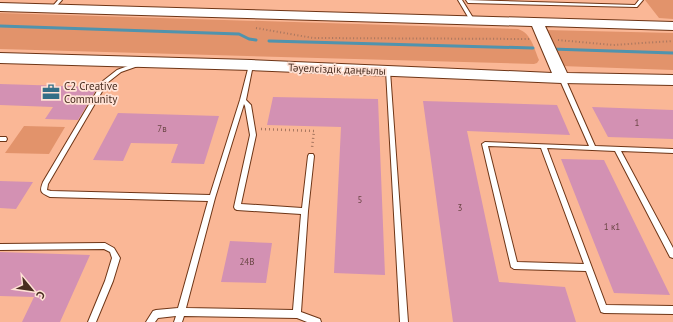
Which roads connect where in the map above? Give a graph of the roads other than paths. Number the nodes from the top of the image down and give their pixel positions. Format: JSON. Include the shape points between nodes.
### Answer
{"nodes":[{"id":1,"x":641,"y":0,"type":"edge"},
{"id":2,"x":460,"y":1,"type":"edge"},
{"id":3,"x":468,"y":1,"type":"edge"},
{"id":4,"x":56,"y":4,"type":"edge"},
{"id":5,"x":0,"y":7,"type":"edge"},
{"id":6,"x":473,"y":20,"type":"junction"},
{"id":7,"x":537,"y":23,"type":"junction"},
{"id":8,"x":673,"y":26,"type":"edge"},
{"id":9,"x":0,"y":58,"type":"edge"},
{"id":10,"x":143,"y":63,"type":"junction"},
{"id":11,"x":251,"y":65,"type":"junction"},
{"id":12,"x":388,"y":71,"type":"junction"},
{"id":13,"x":562,"y":78,"type":"junction"},
{"id":14,"x":673,"y":80,"type":"edge"},
{"id":15,"x":243,"y":100,"type":"junction"},
{"id":16,"x":542,"y":146,"type":"junction"},
{"id":17,"x":592,"y":148,"type":"junction"},
{"id":18,"x":617,"y":149,"type":"junction"},
{"id":19,"x":673,"y":151,"type":"edge"},
{"id":20,"x":311,"y":156,"type":"road end"},
{"id":21,"x":212,"y":198,"type":"junction"},
{"id":22,"x":305,"y":211,"type":"junction"},
{"id":23,"x":0,"y":247,"type":"edge"},
{"id":24,"x":673,"y":255,"type":"edge"},
{"id":25,"x":588,"y":268,"type":"junction"},
{"id":26,"x":673,"y":310,"type":"edge"},
{"id":27,"x":180,"y":312,"type":"junction"},
{"id":28,"x":297,"y":314,"type":"junction"},
{"id":29,"x":92,"y":322,"type":"edge"},
{"id":30,"x":150,"y":322,"type":"edge"},
{"id":31,"x":178,"y":322,"type":"edge"},
{"id":32,"x":317,"y":322,"type":"edge"},
{"id":33,"x":404,"y":322,"type":"edge"}],
"edges":[{"from":1,"to":3,"type":"lane","via":[[636,6]]},
{"from":2,"to":3,"type":"lane"},
{"from":2,"to":6,"type":"lane"},
{"from":4,"to":5,"type":"street"},
{"from":4,"to":6,"type":"street"},
{"from":6,"to":7,"type":"street"},
{"from":7,"to":8,"type":"street"},
{"from":7,"to":13,"type":"street"},
{"from":9,"to":10,"type":"street","name":"Тәуелсіздік даңғылы"},
{"from":10,"to":11,"type":"street","name":"Тәуелсіздік даңғылы"},
{"from":10,"to":21,"type":"lane","via":[[124,68],[105,82],[45,184],[44,191],[50,194]]},
{"from":11,"to":12,"type":"street","name":"Тәуелсіздік даңғылы"},
{"from":11,"to":15,"type":"lane"},
{"from":12,"to":13,"type":"street","name":"Тәуелсіздік даңғылы"},
{"from":12,"to":33,"type":"lane"},
{"from":13,"to":14,"type":"street","name":"Тәуелсіздік даңғылы"},
{"from":13,"to":17,"type":"lane"},
{"from":15,"to":21,"type":"lane"},
{"from":15,"to":22,"type":"lane","via":[[248,105],[253,135],[236,207]]},
{"from":16,"to":17,"type":"lane"},
{"from":16,"to":25,"type":"lane"},
{"from":16,"to":25,"type":"lane","via":[[486,144],[514,265]]},
{"from":17,"to":18,"type":"lane"},
{"from":18,"to":19,"type":"lane"},
{"from":18,"to":24,"type":"lane"},
{"from":20,"to":22,"type":"lane"},
{"from":21,"to":27,"type":"lane"},
{"from":22,"to":28,"type":"lane"},
{"from":23,"to":29,"type":"lane","via":[[105,246],[112,250],[116,258]]},
{"from":25,"to":26,"type":"lane","via":[[604,309]]},
{"from":27,"to":28,"type":"lane"},
{"from":27,"to":30,"type":"lane","via":[[156,314]]},
{"from":27,"to":31,"type":"lane"},
{"from":28,"to":32,"type":"lane"}]}
